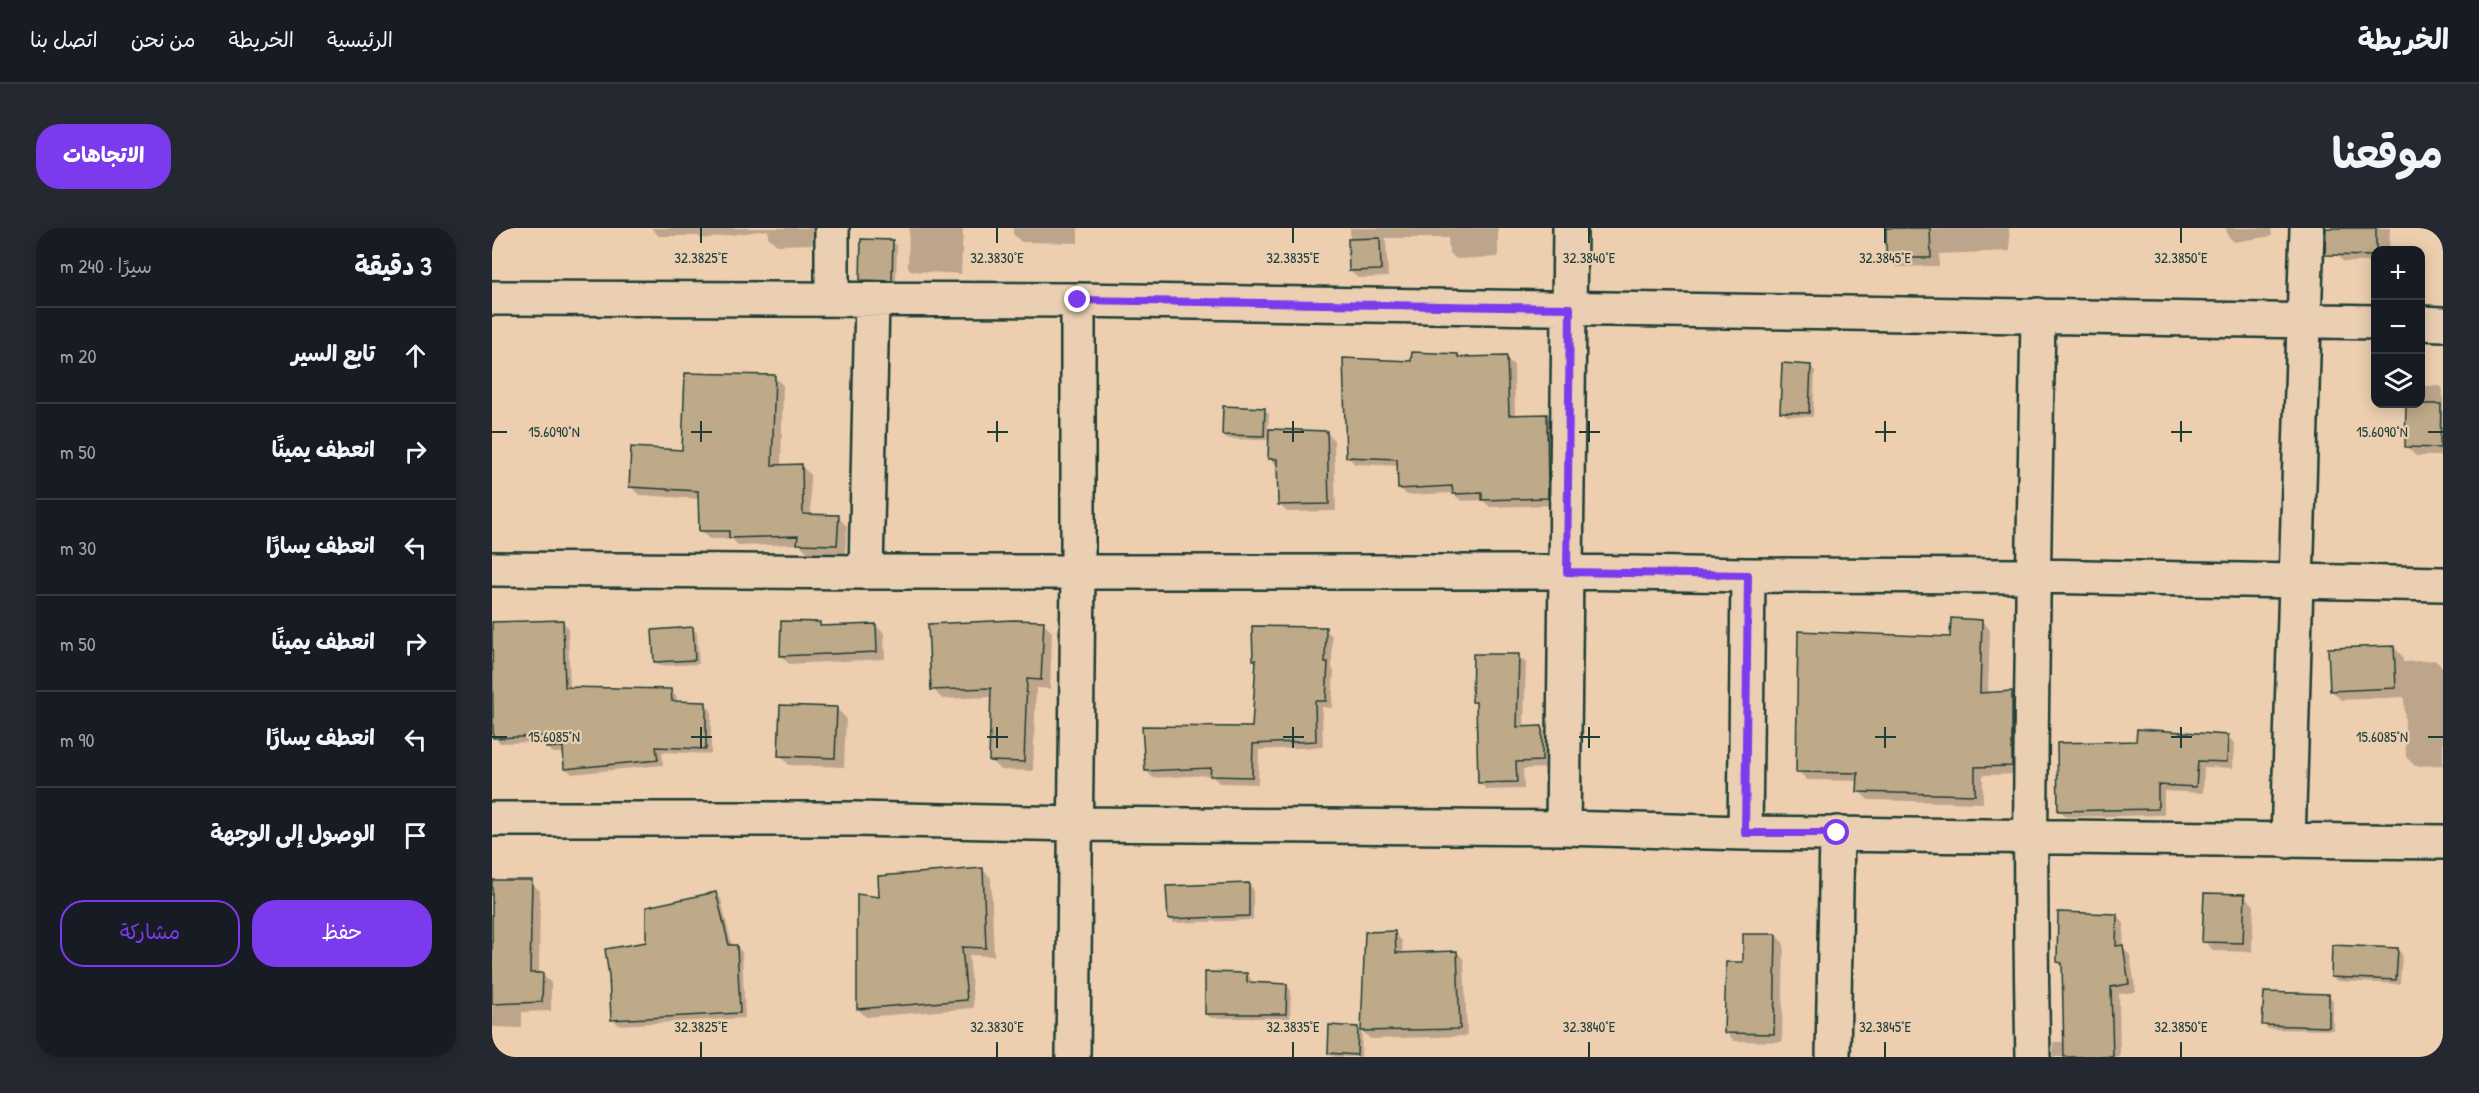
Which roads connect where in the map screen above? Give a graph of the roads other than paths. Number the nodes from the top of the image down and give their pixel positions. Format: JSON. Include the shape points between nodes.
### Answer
{"nodes":[{"id":1,"x":832,"y":228,"type":"edge"},
{"id":2,"x":1570,"y":228,"type":"edge"},
{"id":3,"x":2307,"y":228,"type":"edge"},
{"id":4,"x":492,"y":298,"type":"edge"},
{"id":5,"x":832,"y":299,"type":"junction"},
{"id":6,"x":872,"y":300,"type":"junction"},
{"id":7,"x":1078,"y":300,"type":"junction"},
{"id":8,"x":1570,"y":308,"type":"junction"},
{"id":9,"x":2038,"y":315,"type":"junction"},
{"id":10,"x":2305,"y":320,"type":"junction"},
{"id":11,"x":2371,"y":322,"type":"edge"},
{"id":12,"x":2425,"y":323,"type":"edge"},
{"id":13,"x":2443,"y":324,"type":"edge"},
{"id":14,"x":492,"y":569,"type":"edge"},
{"id":15,"x":1078,"y":571,"type":"junction"},
{"id":16,"x":866,"y":572,"type":"junction"},
{"id":17,"x":1567,"y":572,"type":"junction"},
{"id":18,"x":1748,"y":575,"type":"junction"},
{"id":19,"x":2034,"y":576,"type":"junction"},
{"id":20,"x":2295,"y":581,"type":"junction"},
{"id":21,"x":2443,"y":584,"type":"edge"},
{"id":22,"x":492,"y":819,"type":"edge"},
{"id":23,"x":1076,"y":824,"type":"junction"},
{"id":24,"x":1563,"y":828,"type":"junction"},
{"id":25,"x":1745,"y":833,"type":"junction"},
{"id":26,"x":1837,"y":833,"type":"junction"},
{"id":27,"x":2032,"y":837,"type":"junction"},
{"id":28,"x":2288,"y":841,"type":"junction"},
{"id":29,"x":2443,"y":842,"type":"edge"},
{"id":30,"x":1073,"y":1057,"type":"edge"},
{"id":31,"x":1833,"y":1057,"type":"edge"},
{"id":32,"x":2033,"y":1057,"type":"edge"}],
"edges":[{"from":1,"to":5,"type":"street"},
{"from":2,"to":8,"type":"street"},
{"from":3,"to":10,"type":"street"},
{"from":4,"to":5,"type":"street"},
{"from":5,"to":6,"type":"street"},
{"from":6,"to":7,"type":"street"},
{"from":6,"to":16,"type":"street"},
{"from":7,"to":8,"type":"street"},
{"from":7,"to":15,"type":"street"},
{"from":8,"to":9,"type":"street"},
{"from":8,"to":17,"type":"street"},
{"from":9,"to":10,"type":"street"},
{"from":9,"to":19,"type":"street"},
{"from":10,"to":11,"type":"street"},
{"from":10,"to":20,"type":"street"},
{"from":12,"to":13,"type":"street"},
{"from":14,"to":16,"type":"street"},
{"from":15,"to":16,"type":"street"},
{"from":15,"to":17,"type":"street"},
{"from":15,"to":23,"type":"street"},
{"from":17,"to":18,"type":"street"},
{"from":17,"to":24,"type":"street"},
{"from":18,"to":19,"type":"street"},
{"from":18,"to":25,"type":"street"},
{"from":19,"to":20,"type":"street"},
{"from":19,"to":27,"type":"street"},
{"from":20,"to":21,"type":"street"},
{"from":20,"to":28,"type":"street"},
{"from":22,"to":23,"type":"street","via":[[855,819]]},
{"from":23,"to":24,"type":"street"},
{"from":23,"to":30,"type":"street"},
{"from":24,"to":25,"type":"street"},
{"from":25,"to":26,"type":"street"},
{"from":26,"to":27,"type":"street"},
{"from":26,"to":31,"type":"street"},
{"from":27,"to":28,"type":"street"},
{"from":27,"to":32,"type":"street"},
{"from":28,"to":29,"type":"street"}]}
